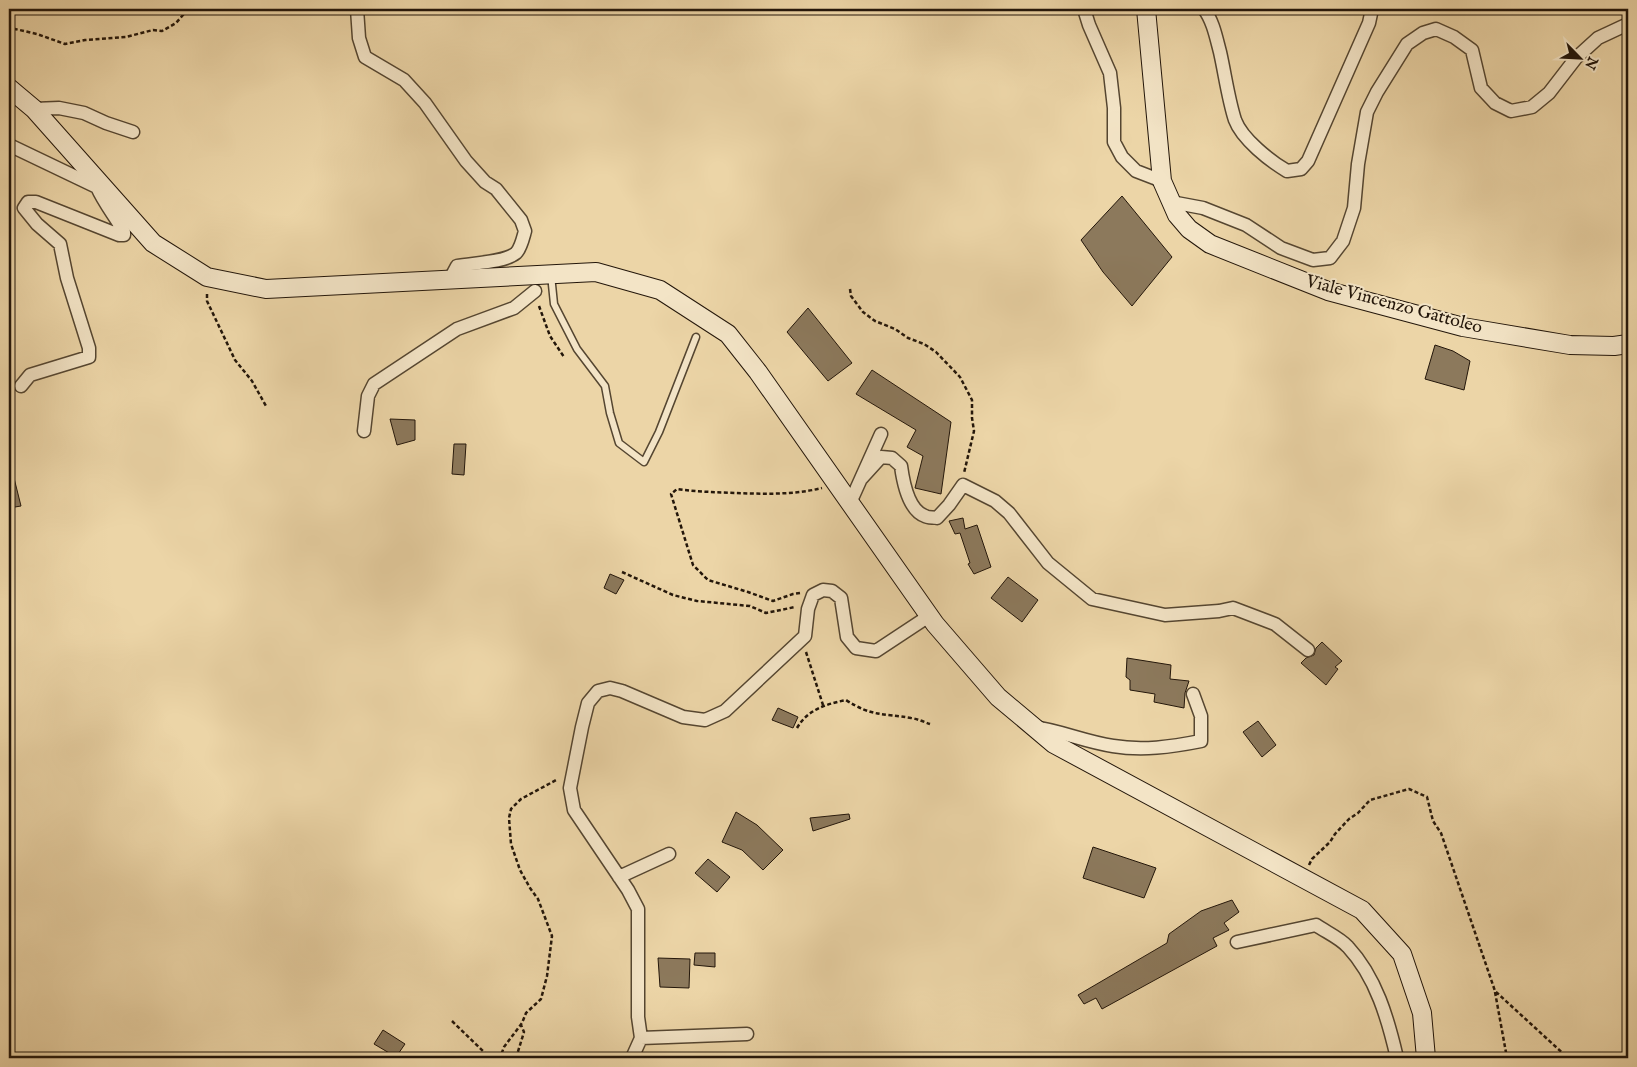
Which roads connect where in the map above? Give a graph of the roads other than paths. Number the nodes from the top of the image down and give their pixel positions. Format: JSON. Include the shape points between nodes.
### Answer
{"nodes":[{"id":1,"x":357,"y":9,"type":"edge"},
{"id":2,"x":1084,"y":9,"type":"edge"},
{"id":3,"x":1146,"y":9,"type":"edge"},
{"id":4,"x":1204,"y":9,"type":"edge"},
{"id":5,"x":1372,"y":9,"type":"edge"},
{"id":6,"x":1628,"y":24,"type":"edge"},
{"id":7,"x":9,"y":88,"type":"edge"},
{"id":8,"x":34,"y":109,"type":"junction"},
{"id":9,"x":132,"y":132,"type":"dead end"},
{"id":10,"x":9,"y":145,"type":"edge"},
{"id":11,"x":1162,"y":181,"type":"junction"},
{"id":12,"x":102,"y":189,"type":"junction"},
{"id":13,"x":1171,"y":202,"type":"junction"},
{"id":14,"x":550,"y":274,"type":"junction"},
{"id":15,"x":450,"y":279,"type":"junction"},
{"id":16,"x":535,"y":291,"type":"road end"},
{"id":17,"x":696,"y":337,"type":"dead end"},
{"id":18,"x":1628,"y":344,"type":"edge"},
{"id":19,"x":21,"y":386,"type":"dead end"},
{"id":20,"x":364,"y":431,"type":"dead end"},
{"id":21,"x":881,"y":434,"type":"dead end"},
{"id":22,"x":861,"y":479,"type":"junction"},
{"id":23,"x":850,"y":503,"type":"junction"},
{"id":24,"x":929,"y":616,"type":"junction"},
{"id":25,"x":1308,"y":650,"type":"dead end"},
{"id":26,"x":1193,"y":694,"type":"dead end"},
{"id":27,"x":1034,"y":727,"type":"junction"},
{"id":28,"x":669,"y":854,"type":"dead end"},
{"id":29,"x":619,"y":877,"type":"junction"},
{"id":30,"x":1237,"y":942,"type":"dead end"},
{"id":31,"x":747,"y":1034,"type":"dead end"},
{"id":32,"x":641,"y":1038,"type":"junction"},
{"id":33,"x":632,"y":1058,"type":"edge"},
{"id":34,"x":1398,"y":1058,"type":"edge"},
{"id":35,"x":1426,"y":1058,"type":"edge"}],
"edges":[{"from":1,"to":15,"type":"street","via":[[359,38],[365,57],[404,80],[425,102],[466,162],[496,189],[521,220],[525,231],[517,252],[491,262],[457,266]]},
{"from":2,"to":11,"type":"street","via":[[1110,73],[1114,142],[1122,158],[1136,171]]},
{"from":3,"to":11,"type":"main road","name":"Viale Vincenzo Gattoleo"},
{"from":4,"to":5,"type":"street","via":[[1210,16],[1216,35],[1236,122],[1271,162],[1287,171],[1300,169],[1308,161],[1370,23]]},
{"from":6,"to":13,"type":"street","via":[[1598,38],[1576,58],[1549,93],[1532,107],[1511,111],[1495,103],[1481,88],[1472,50],[1454,37],[1436,29],[1407,44],[1366,112],[1354,208],[1343,241],[1330,258],[1313,260],[1281,248],[1246,225],[1203,208]]},
{"from":7,"to":8,"type":"main road"},
{"from":8,"to":9,"type":"street","via":[[59,108],[84,113]]},
{"from":8,"to":12,"type":"main road"},
{"from":10,"to":12,"type":"street"},
{"from":11,"to":13,"type":"main road","name":"Viale Vincenzo Gattoleo"},
{"from":12,"to":15,"type":"main road","via":[[153,243],[207,277],[266,289]]},
{"from":12,"to":19,"type":"street","via":[[102,200],[112,210],[124,235],[36,202],[28,202],[24,208],[60,244],[89,357],[30,374]]},
{"from":13,"to":18,"type":"main road","name":"Viale Vincenzo Gattoleo","via":[[1189,229],[1210,244],[1328,291],[1463,327],[1570,345]]},
{"from":14,"to":15,"type":"main road"},
{"from":14,"to":17,"type":"lane","via":[[554,304],[578,349],[605,386],[620,443],[644,462]]},
{"from":14,"to":23,"type":"main road","via":[[596,272],[660,290],[728,334]]},
{"from":16,"to":20,"type":"street","via":[[514,308],[457,329],[374,384],[368,396]]},
{"from":21,"to":22,"type":"street"},
{"from":22,"to":23,"type":"street"},
{"from":22,"to":25,"type":"street","via":[[881,457],[892,458],[901,466],[913,506],[925,516],[938,518],[963,485],[995,501],[1009,513],[1048,563],[1092,599],[1165,615],[1233,608],[1275,624]]},
{"from":23,"to":24,"type":"main road"},
{"from":24,"to":27,"type":"main road","via":[[998,696]]},
{"from":24,"to":29,"type":"street","via":[[876,651],[856,648],[847,637],[841,598],[832,591],[817,593],[808,609],[805,636],[725,711],[705,720],[683,717],[622,691],[610,688],[598,691],[588,703],[570,788],[574,810]]},
{"from":26,"to":27,"type":"street","via":[[1201,716],[1201,741],[1177,746],[1113,746]]},
{"from":27,"to":35,"type":"main road","via":[[1054,744],[1362,910],[1402,954],[1422,1013]]},
{"from":28,"to":29,"type":"street"},
{"from":29,"to":32,"type":"street","via":[[638,909]]},
{"from":30,"to":34,"type":"street","via":[[1316,925],[1347,945],[1379,996]]},
{"from":31,"to":32,"type":"street"},
{"from":32,"to":33,"type":"street"}]}
